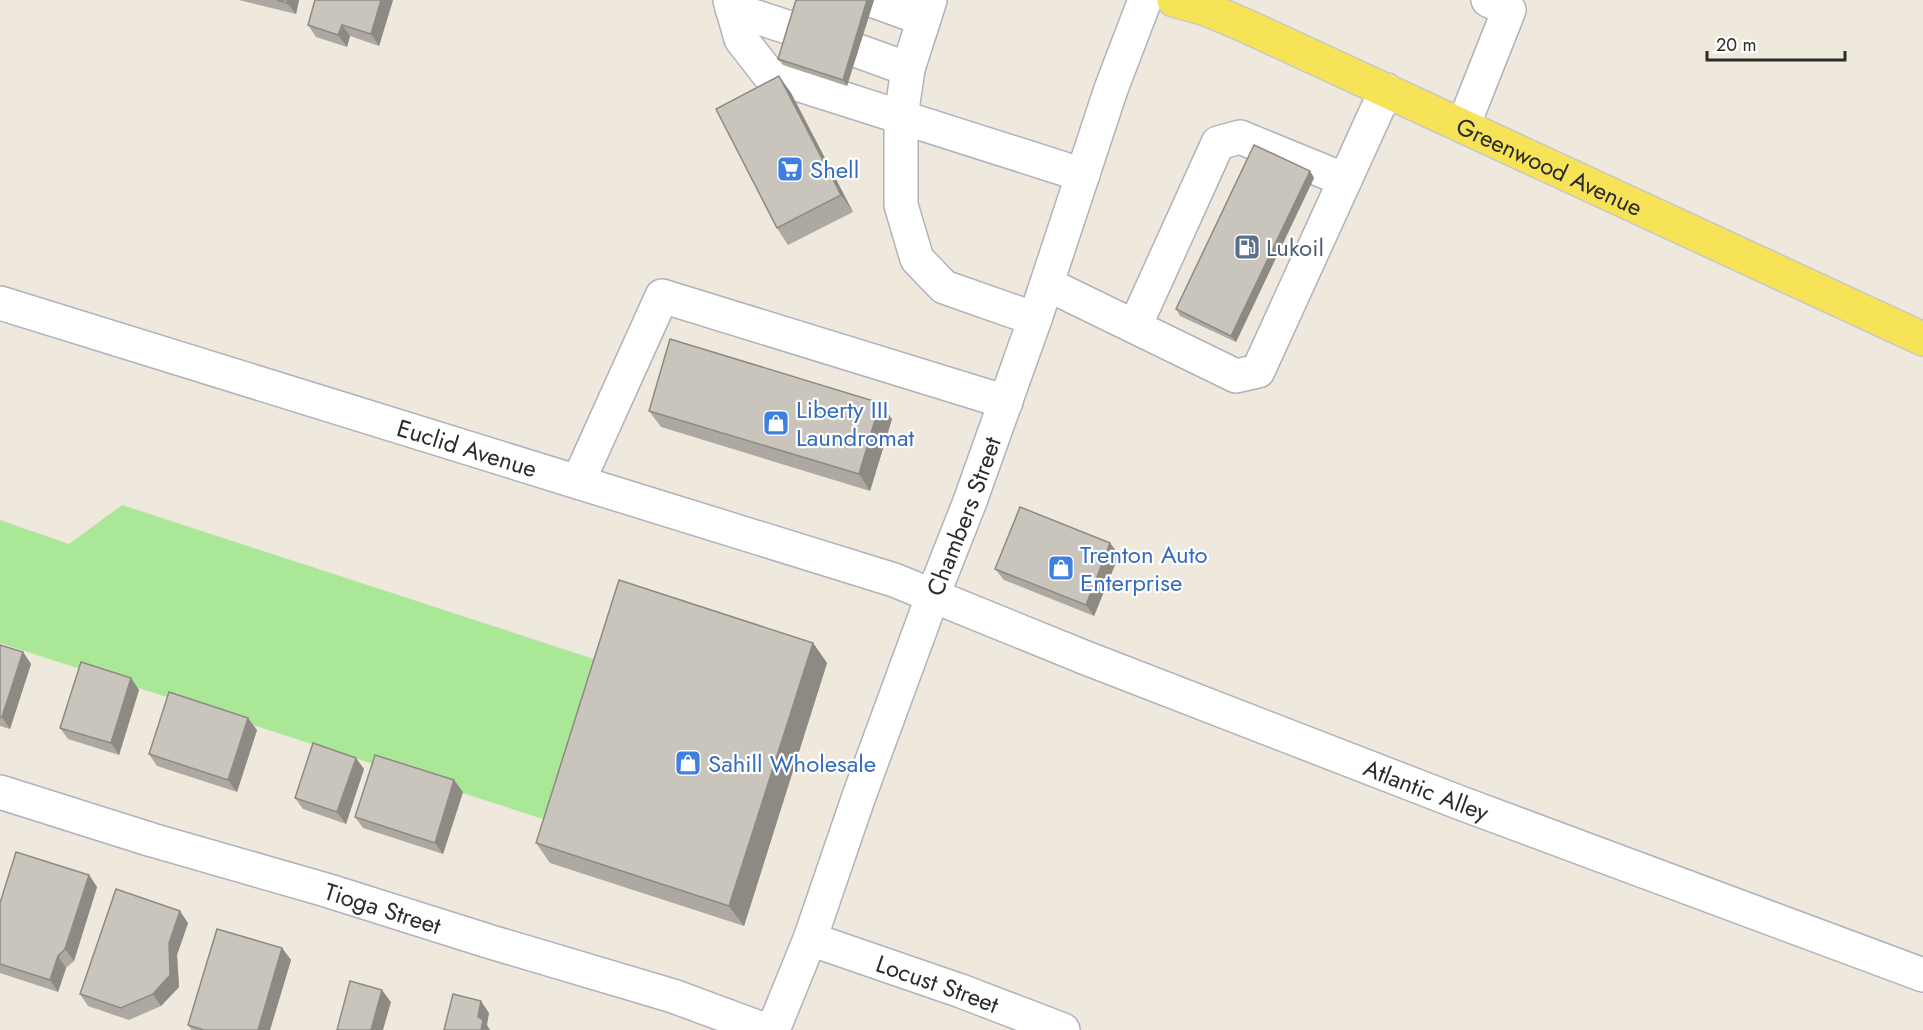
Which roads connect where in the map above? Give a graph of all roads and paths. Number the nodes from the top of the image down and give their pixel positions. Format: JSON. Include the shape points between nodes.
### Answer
{"nodes":[{"id":1,"x":1145,"y":0,"type":"edge"},
{"id":2,"x":1174,"y":0,"type":"edge"},
{"id":3,"x":1488,"y":0,"type":"edge"},
{"id":4,"x":873,"y":1,"type":"edge"},
{"id":5,"x":731,"y":5,"type":"edge"},
{"id":6,"x":927,"y":10,"type":"edge"},
{"id":7,"x":793,"y":29,"type":"edge"},
{"id":8,"x":858,"y":51,"type":"edge"},
{"id":9,"x":908,"y":69,"type":"junction"},
{"id":10,"x":1386,"y":90,"type":"junction"},
{"id":11,"x":901,"y":117,"type":"junction"},
{"id":12,"x":1463,"y":126,"type":"junction"},
{"id":13,"x":1083,"y":175,"type":"junction"},
{"id":14,"x":1345,"y":180,"type":"junction"},
{"id":15,"x":1047,"y":284,"type":"junction"},
{"id":16,"x":0,"y":303,"type":"edge"},
{"id":17,"x":1035,"y":318,"type":"junction"},
{"id":18,"x":1134,"y":326,"type":"junction"},
{"id":19,"x":1923,"y":339,"type":"edge"},
{"id":20,"x":1006,"y":402,"type":"junction"},
{"id":21,"x":578,"y":482,"type":"junction"},
{"id":22,"x":933,"y":595,"type":"junction"},
{"id":23,"x":0,"y":792,"type":"edge"},
{"id":24,"x":810,"y":939,"type":"junction"},
{"id":25,"x":1923,"y":975,"type":"edge"},
{"id":26,"x":765,"y":1030,"type":"edge"},
{"id":27,"x":773,"y":1030,"type":"edge"},
{"id":28,"x":1063,"y":1030,"type":"edge"}],
"edges":[{"from":1,"to":13,"type":"street","name":"Chambers Street"},
{"from":2,"to":10,"type":"main road","name":"Greenwood Avenue","via":[[1214,12]]},
{"from":3,"to":12,"type":"street","via":[[1509,10]]},
{"from":4,"to":6,"type":"street"},
{"from":5,"to":7,"type":"street"},
{"from":5,"to":11,"type":"street","via":[[741,39],[769,75]]},
{"from":6,"to":9,"type":"street"},
{"from":8,"to":9,"type":"street"},
{"from":9,"to":11,"type":"street"},
{"from":10,"to":12,"type":"main road","name":"Greenwood Avenue"},
{"from":10,"to":14,"type":"street"},
{"from":11,"to":13,"type":"street"},
{"from":11,"to":17,"type":"street","via":[[901,205],[917,259],[944,287]]},
{"from":12,"to":19,"type":"main road","name":"Greenwood Avenue"},
{"from":13,"to":15,"type":"street","name":"Chambers Street"},
{"from":14,"to":18,"type":"street","via":[[1240,137],[1218,143]]},
{"from":14,"to":18,"type":"street","via":[[1258,371],[1236,376]]},
{"from":15,"to":17,"type":"street","name":"Chambers Street"},
{"from":15,"to":18,"type":"street"},
{"from":16,"to":21,"type":"street","name":"Euclid Avenue"},
{"from":17,"to":20,"type":"street","name":"Chambers Street"},
{"from":20,"to":21,"type":"street","via":[[662,296]]},
{"from":20,"to":22,"type":"street","name":"Chambers Street"},
{"from":21,"to":22,"type":"street","name":"Euclid Avenue","via":[[894,579]]},
{"from":22,"to":24,"type":"street","name":"Chambers Street"},
{"from":22,"to":25,"type":"street","name":"Atlantic Alley","via":[[1447,797]]},
{"from":23,"to":26,"type":"street","name":"Tioga Street","via":[[673,996]]},
{"from":24,"to":27,"type":"street","name":"Chambers Street"},
{"from":24,"to":28,"type":"street","name":"Locust Street"}]}
